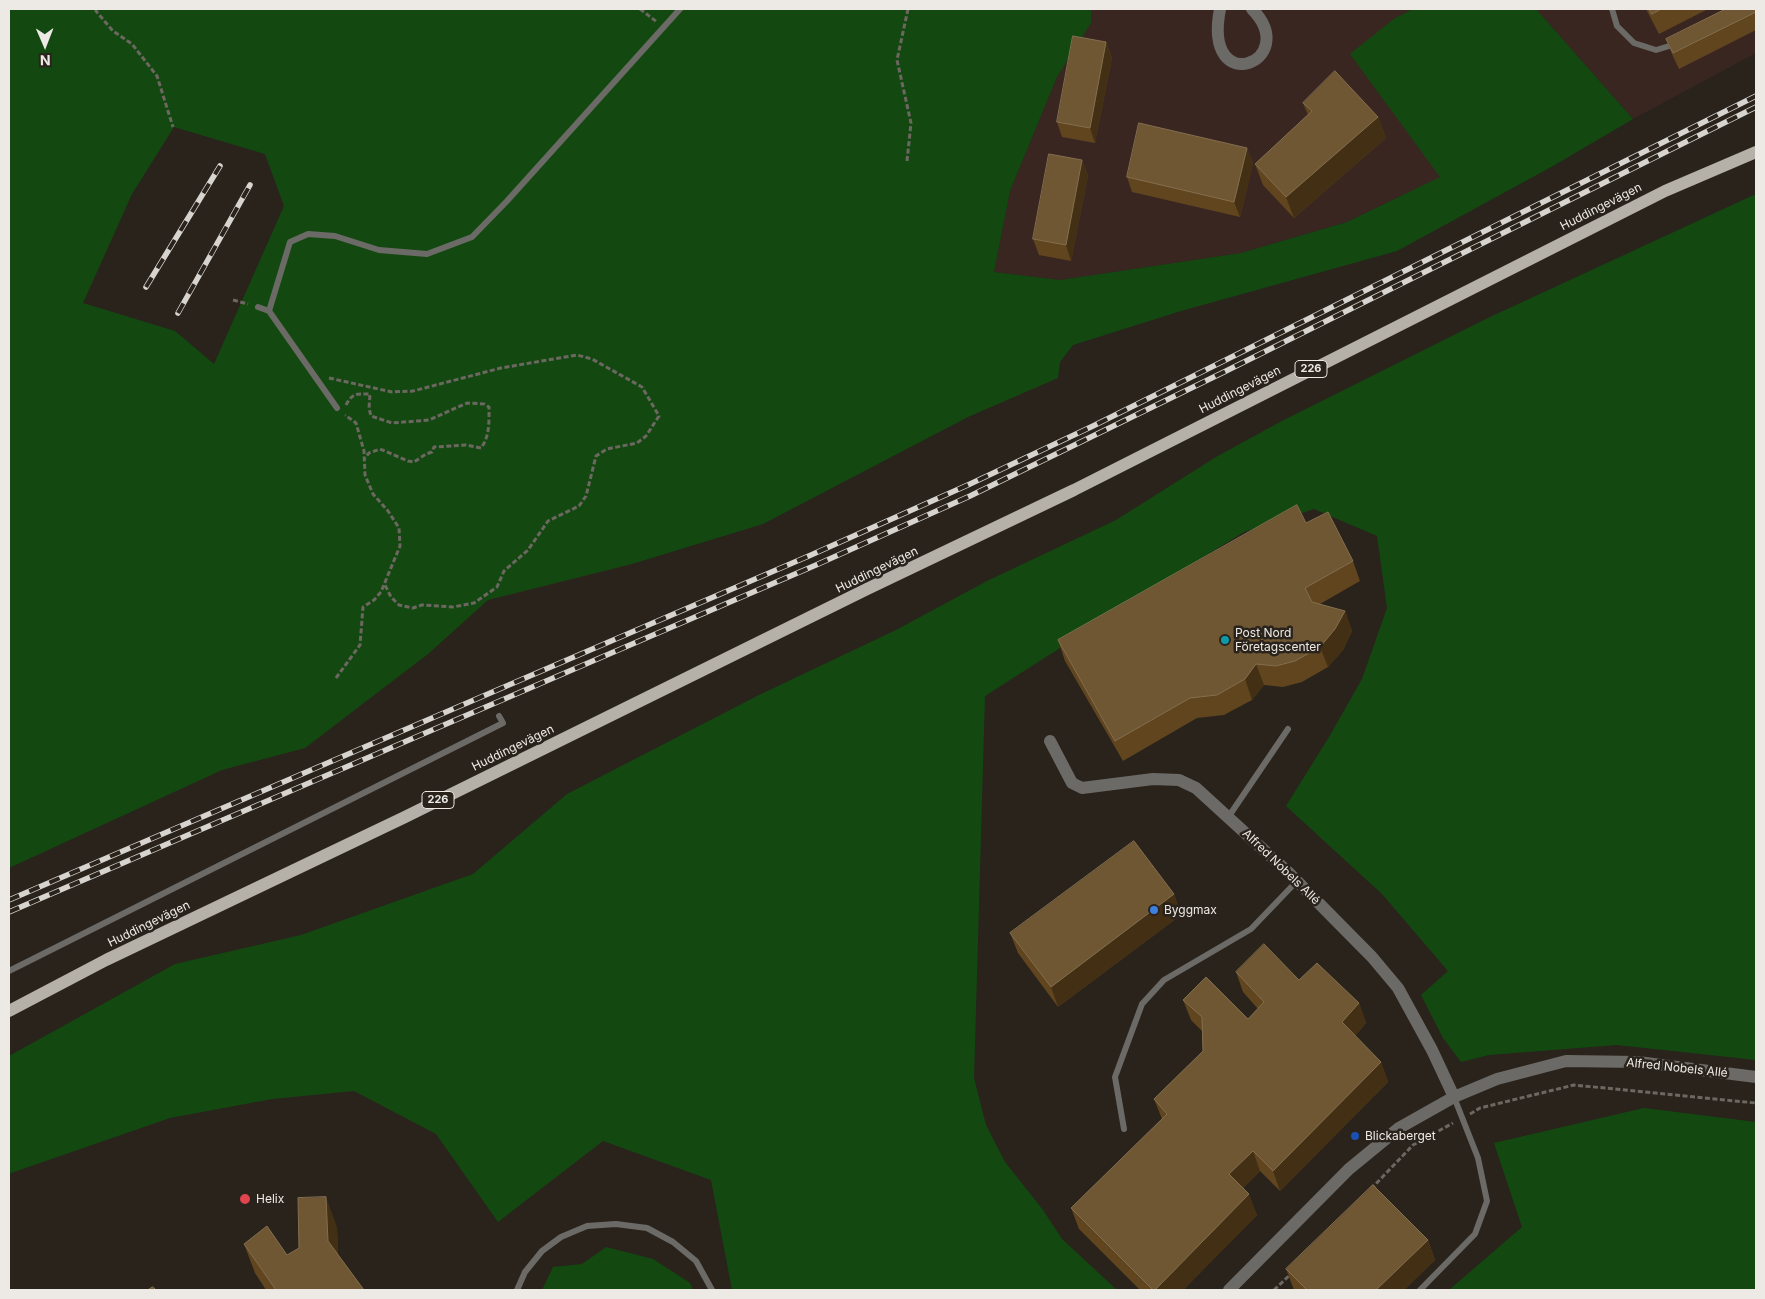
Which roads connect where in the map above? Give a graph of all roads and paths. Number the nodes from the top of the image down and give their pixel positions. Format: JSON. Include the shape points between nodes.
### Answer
{"nodes":[{"id":1,"x":96,"y":9,"type":"edge"},
{"id":2,"x":640,"y":9,"type":"edge"},
{"id":3,"x":680,"y":9,"type":"edge"},
{"id":4,"x":908,"y":9,"type":"edge"},
{"id":5,"x":1220,"y":9,"type":"edge"},
{"id":6,"x":1252,"y":9,"type":"edge"},
{"id":7,"x":1612,"y":9,"type":"edge"},
{"id":8,"x":663,"y":27,"type":"junction"},
{"id":9,"x":1687,"y":40,"type":"edge"},
{"id":10,"x":174,"y":127,"type":"dead end"},
{"id":11,"x":1756,"y":152,"type":"edge"},
{"id":12,"x":907,"y":161,"type":"dead end"},
{"id":13,"x":233,"y":300,"type":"dead end"},
{"id":14,"x":258,"y":307,"type":"joint"},
{"id":15,"x":268,"y":311,"type":"junction"},
{"id":16,"x":314,"y":375,"type":"junction"},
{"id":17,"x":340,"y":410,"type":"junction"},
{"id":18,"x":364,"y":459,"type":"junction"},
{"id":19,"x":384,"y":583,"type":"junction"},
{"id":20,"x":336,"y":678,"type":"dead end"},
{"id":21,"x":499,"y":716,"type":"dead end"},
{"id":22,"x":1288,"y":729,"type":"dead end"},
{"id":23,"x":1050,"y":741,"type":"dead end"},
{"id":24,"x":1229,"y":816,"type":"junction"},
{"id":25,"x":1297,"y":881,"type":"junction"},
{"id":26,"x":9,"y":971,"type":"edge"},
{"id":27,"x":9,"y":1011,"type":"edge"},
{"id":28,"x":1756,"y":1077,"type":"edge"},
{"id":29,"x":1454,"y":1097,"type":"junction"},
{"id":30,"x":1756,"y":1103,"type":"edge"},
{"id":31,"x":1462,"y":1118,"type":"junction"},
{"id":32,"x":1124,"y":1129,"type":"dead end"},
{"id":33,"x":1367,"y":1193,"type":"edge"},
{"id":34,"x":1295,"y":1270,"type":"edge"},
{"id":35,"x":517,"y":1290,"type":"edge"},
{"id":36,"x":712,"y":1290,"type":"edge"},
{"id":37,"x":1229,"y":1290,"type":"edge"},
{"id":38,"x":1274,"y":1290,"type":"edge"},
{"id":39,"x":1420,"y":1290,"type":"edge"}],
"edges":[{"from":1,"to":10,"type":"path","via":[[113,31],[132,44],[157,76]]},
{"from":2,"to":8,"type":"path"},
{"from":3,"to":8,"type":"lane"},
{"from":4,"to":12,"type":"path","via":[[897,60],[912,123]]},
{"from":5,"to":6,"type":"street","via":[[1218,43],[1226,57],[1244,65],[1262,54],[1266,42],[1265,26]]},
{"from":7,"to":9,"type":"lane","via":[[1617,26],[1634,43],[1656,50]]},
{"from":8,"to":15,"type":"lane","via":[[472,237],[427,254],[379,250],[336,236],[308,234],[290,242]]},
{"from":11,"to":27,"type":"main road","name":"Huddingevägen","number":"226","via":[[1665,191],[1074,490],[106,960]]},
{"from":13,"to":14,"type":"path"},
{"from":14,"to":15,"type":"lane"},
{"from":15,"to":16,"type":"lane"},
{"from":16,"to":17,"type":"lane"},
{"from":16,"to":19,"type":"path","via":[[392,392],[413,392],[501,368],[577,356],[592,359],[642,387],[659,416],[646,436],[637,443],[607,448],[596,456],[586,496],[579,506],[548,521],[528,550],[504,571],[497,587],[474,603],[453,607],[406,607],[391,597]]},
{"from":17,"to":18,"type":"path","via":[[356,423]]},
{"from":17,"to":18,"type":"path","via":[[350,396],[356,394],[370,394],[368,408],[371,416],[392,423],[429,420],[467,403],[489,407],[489,428],[481,448],[466,445],[434,447],[432,452],[414,462],[380,449],[368,453]]},
{"from":18,"to":19,"type":"path","via":[[365,475],[373,494],[399,528],[400,546]]},
{"from":19,"to":20,"type":"path","via":[[381,592],[363,608],[360,645]]},
{"from":21,"to":26,"type":"lane","via":[[503,723]]},
{"from":22,"to":24,"type":"lane"},
{"from":23,"to":24,"type":"street","name":"Alfred Nobels Allé","via":[[1072,783],[1082,788],[1153,779],[1179,780],[1196,788]]},
{"from":24,"to":25,"type":"street","name":"Alfred Nobels Allé"},
{"from":25,"to":29,"type":"street","name":"Alfred Nobels Allé","via":[[1398,988]]},
{"from":25,"to":32,"type":"lane","via":[[1251,929],[1164,980],[1142,1004],[1115,1077]]},
{"from":28,"to":29,"type":"street","name":"Alfred Nobels Allé","via":[[1638,1062],[1566,1062],[1497,1079]]},
{"from":29,"to":31,"type":"lane"},
{"from":29,"to":37,"type":"street","name":"Alfred Nobels Allé","via":[[1399,1128],[1349,1169]]},
{"from":30,"to":31,"type":"path","via":[[1574,1085],[1480,1108]]},
{"from":31,"to":33,"type":"path","via":[[1413,1145]]},
{"from":31,"to":39,"type":"lane","via":[[1478,1158],[1487,1201],[1475,1234]]},
{"from":34,"to":38,"type":"path"},
{"from":35,"to":36,"type":"lane","via":[[525,1272],[542,1251],[561,1237],[587,1226],[616,1224],[646,1228],[673,1242],[696,1261]]}]}
